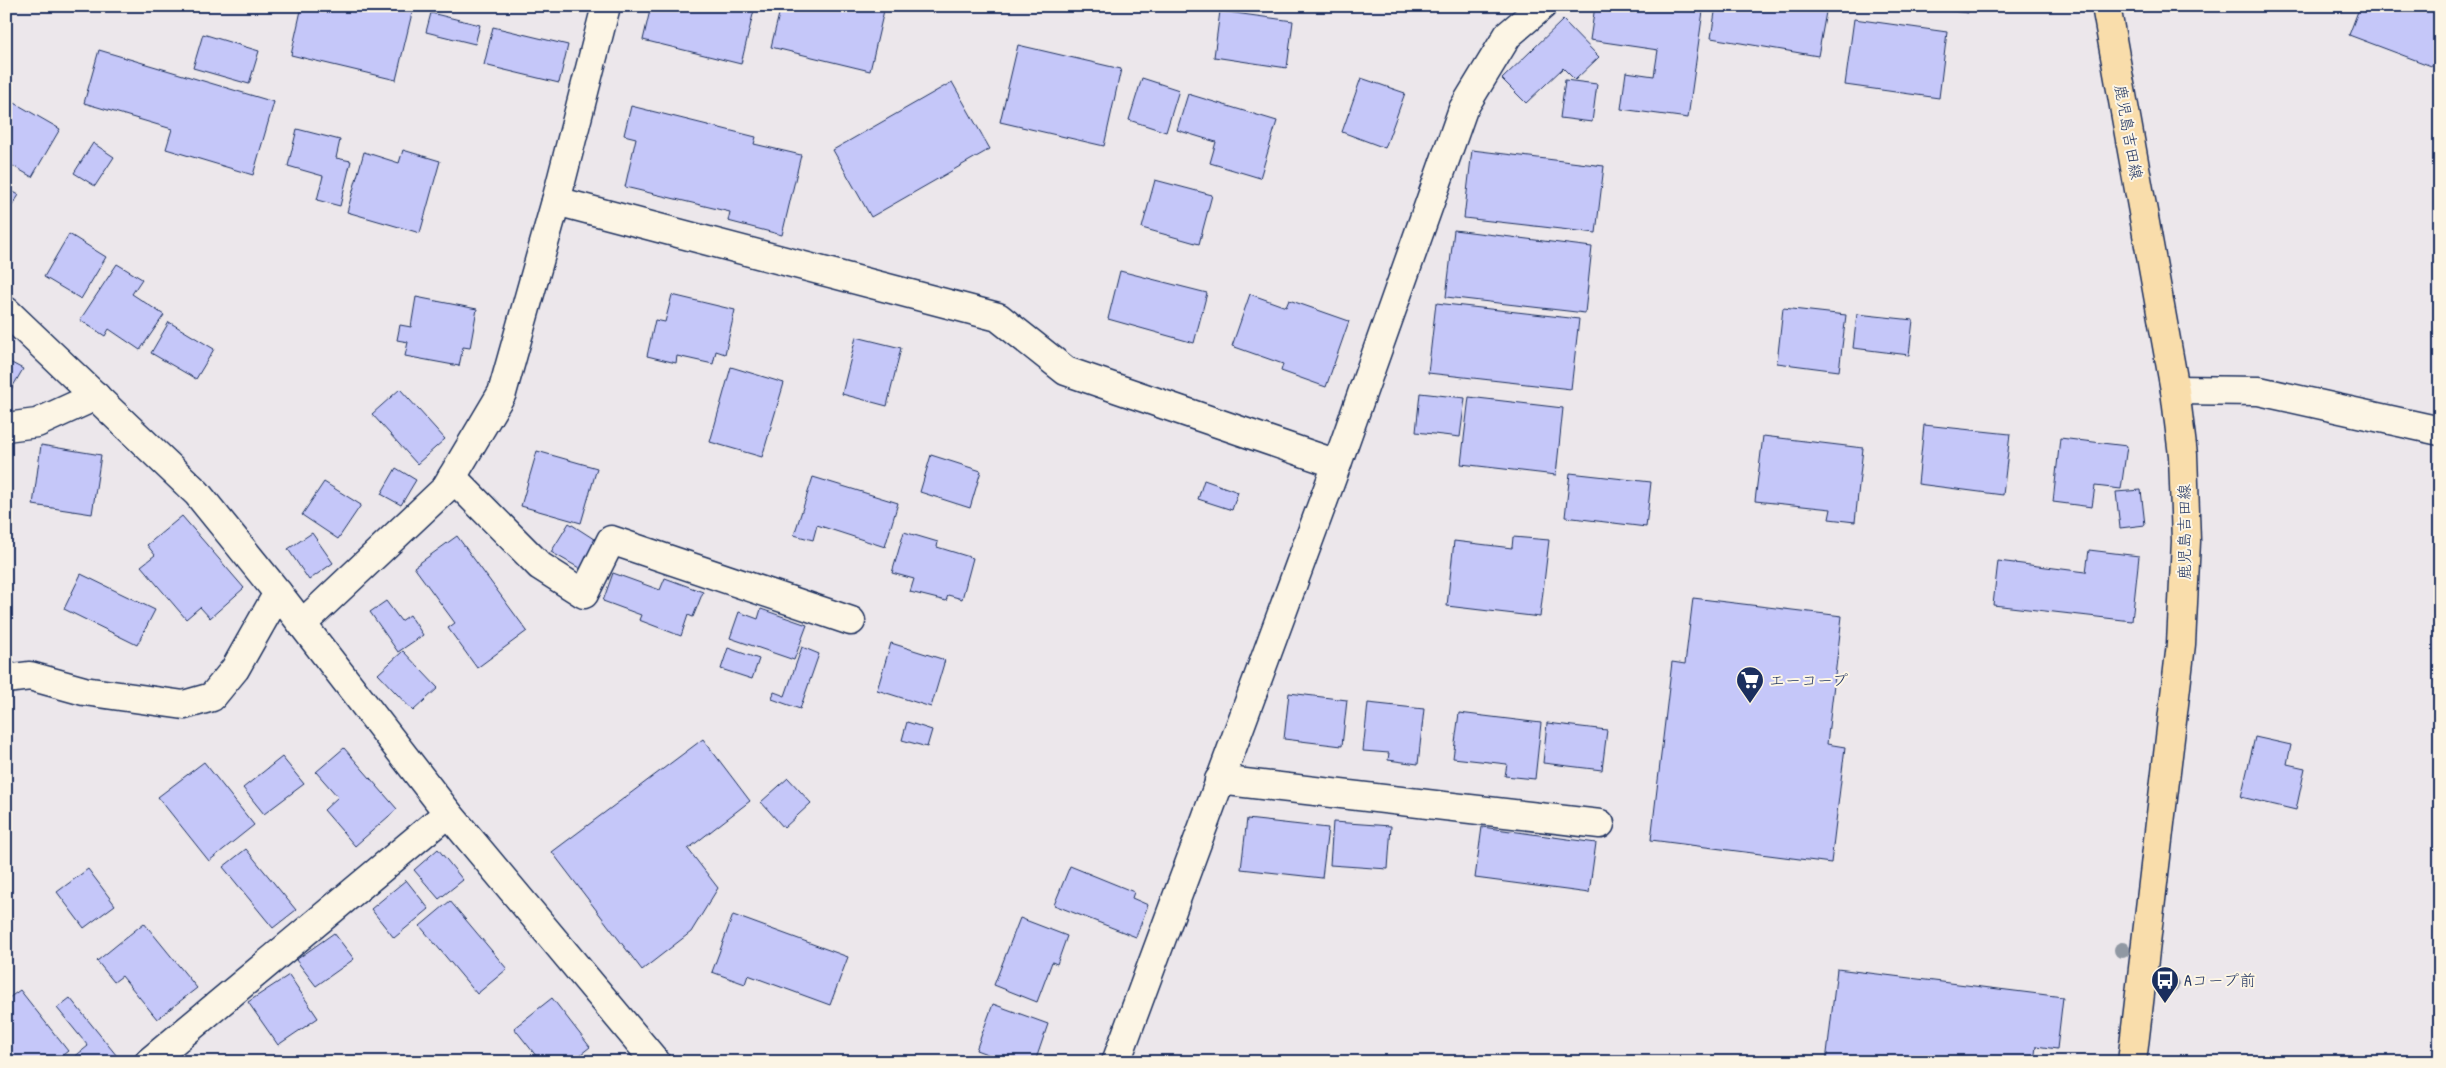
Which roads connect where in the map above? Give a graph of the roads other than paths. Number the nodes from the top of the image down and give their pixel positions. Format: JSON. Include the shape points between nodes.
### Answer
{"nodes":[{"id":1,"x":606,"y":6,"type":"edge"},
{"id":2,"x":1542,"y":6,"type":"edge"},
{"id":3,"x":2106,"y":6,"type":"edge"},
{"id":4,"x":556,"y":202,"type":"junction"},
{"id":5,"x":6,"y":311,"type":"edge"},
{"id":6,"x":2176,"y":390,"type":"junction"},
{"id":7,"x":96,"y":396,"type":"junction"},
{"id":8,"x":6,"y":427,"type":"edge"},
{"id":9,"x":2439,"y":429,"type":"edge"},
{"id":10,"x":1337,"y":464,"type":"junction"},
{"id":11,"x":452,"y":476,"type":"junction"},
{"id":12,"x":278,"y":593,"type":"junction"},
{"id":13,"x":851,"y":621,"type":"dead end"},
{"id":14,"x":302,"y":624,"type":"junction"},
{"id":15,"x":6,"y":679,"type":"edge"},
{"id":16,"x":1219,"y":780,"type":"junction"},
{"id":17,"x":448,"y":813,"type":"junction"},
{"id":18,"x":1600,"y":824,"type":"dead end"},
{"id":19,"x":149,"y":1062,"type":"edge"},
{"id":20,"x":656,"y":1062,"type":"edge"},
{"id":21,"x":1116,"y":1062,"type":"edge"},
{"id":22,"x":2132,"y":1062,"type":"edge"}],
"edges":[{"from":1,"to":4,"type":"street"},
{"from":2,"to":10,"type":"street","via":[[1508,35],[1464,109]]},
{"from":3,"to":6,"type":"main road","name":"鹿児島吉田線"},
{"from":4,"to":10,"type":"street","via":[[998,317],[1066,371]]},
{"from":4,"to":11,"type":"street","via":[[502,392]]},
{"from":5,"to":7,"type":"street"},
{"from":6,"to":9,"type":"street","via":[[2259,391]]},
{"from":6,"to":22,"type":"main road","name":"鹿児島吉田線","via":[[2183,455],[2186,541],[2181,644]]},
{"from":7,"to":8,"type":"street","via":[[37,423]]},
{"from":7,"to":12,"type":"street","via":[[197,493]]},
{"from":10,"to":16,"type":"street"},
{"from":11,"to":13,"type":"street","via":[[540,566],[584,594],[611,540]]},
{"from":11,"to":14,"type":"street","via":[[445,489]]},
{"from":12,"to":14,"type":"street"},
{"from":12,"to":15,"type":"street","via":[[235,670],[212,697],[184,705],[84,691],[30,676]]},
{"from":14,"to":17,"type":"street"},
{"from":16,"to":18,"type":"street"},
{"from":16,"to":21,"type":"street"},
{"from":17,"to":19,"type":"street"},
{"from":17,"to":20,"type":"street"}]}
